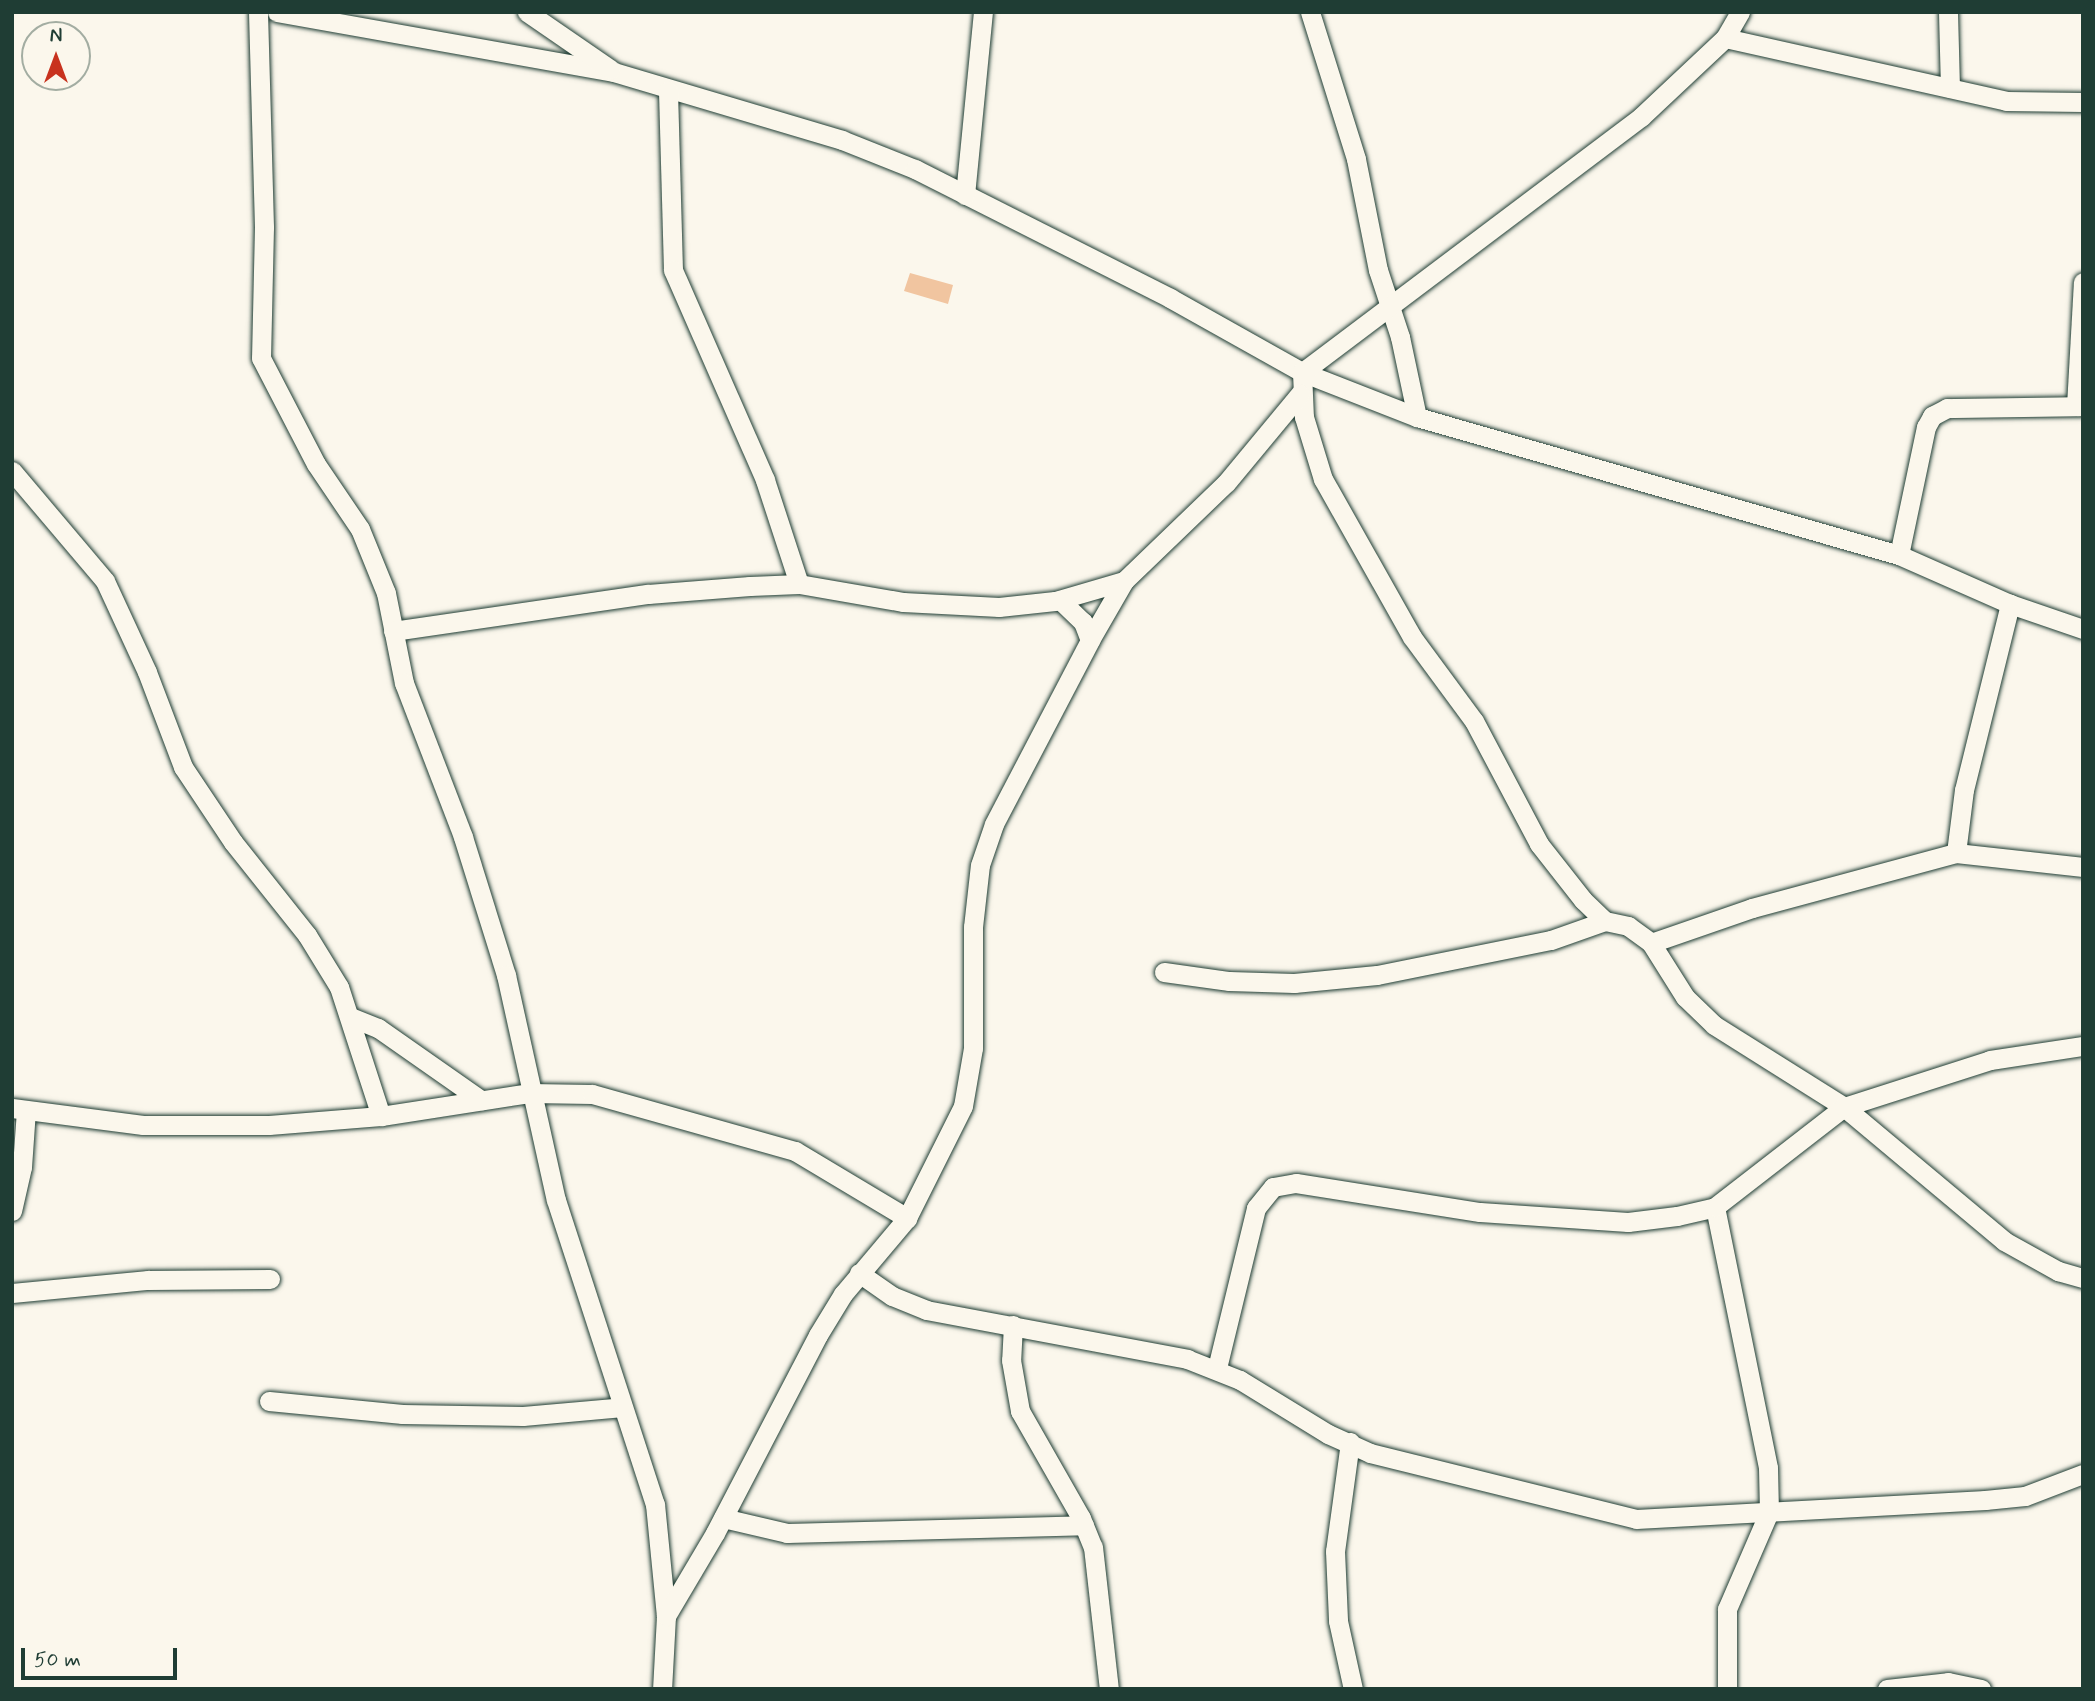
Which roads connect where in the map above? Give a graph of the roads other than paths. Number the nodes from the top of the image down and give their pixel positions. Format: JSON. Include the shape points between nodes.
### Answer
{"nodes":[{"id":1,"x":258,"y":12,"type":"edge"},
{"id":2,"x":277,"y":12,"type":"edge"},
{"id":3,"x":527,"y":12,"type":"edge"},
{"id":4,"x":983,"y":12,"type":"edge"},
{"id":5,"x":1310,"y":12,"type":"edge"},
{"id":6,"x":1740,"y":12,"type":"edge"},
{"id":7,"x":1948,"y":12,"type":"edge"},
{"id":8,"x":1725,"y":37,"type":"junction"},
{"id":9,"x":614,"y":72,"type":"junction"},
{"id":10,"x":1950,"y":88,"type":"junction"},
{"id":11,"x":668,"y":91,"type":"junction"},
{"id":12,"x":2083,"y":102,"type":"edge"},
{"id":13,"x":965,"y":195,"type":"junction"},
{"id":14,"x":2083,"y":282,"type":"edge"},
{"id":15,"x":1389,"y":308,"type":"junction"},
{"id":16,"x":1302,"y":372,"type":"junction"},
{"id":17,"x":1300,"y":394,"type":"junction"},
{"id":18,"x":2079,"y":406,"type":"edge"},
{"id":19,"x":1416,"y":417,"type":"junction"},
{"id":20,"x":12,"y":471,"type":"edge"},
{"id":21,"x":1899,"y":555,"type":"junction"},
{"id":22,"x":1124,"y":581,"type":"junction"},
{"id":23,"x":799,"y":584,"type":"junction"},
{"id":24,"x":1060,"y":600,"type":"junction"},
{"id":25,"x":2010,"y":604,"type":"junction"},
{"id":26,"x":2083,"y":629,"type":"edge"},
{"id":27,"x":393,"y":631,"type":"junction"},
{"id":28,"x":1090,"y":640,"type":"junction"},
{"id":29,"x":1956,"y":853,"type":"junction"},
{"id":30,"x":2083,"y":867,"type":"edge"},
{"id":31,"x":1605,"y":921,"type":"junction"},
{"id":32,"x":1651,"y":943,"type":"junction"},
{"id":33,"x":1164,"y":972,"type":"dead end"},
{"id":34,"x":353,"y":1018,"type":"junction"},
{"id":35,"x":2083,"y":1046,"type":"edge"},
{"id":36,"x":529,"y":1093,"type":"junction"},
{"id":37,"x":481,"y":1100,"type":"junction"},
{"id":38,"x":1844,"y":1107,"type":"junction"},
{"id":39,"x":19,"y":1109,"type":"edge"},
{"id":40,"x":381,"y":1116,"type":"junction"},
{"id":41,"x":1715,"y":1207,"type":"junction"},
{"id":42,"x":12,"y":1211,"type":"edge"},
{"id":43,"x":907,"y":1218,"type":"junction"},
{"id":44,"x":859,"y":1273,"type":"junction"},
{"id":45,"x":2083,"y":1278,"type":"edge"},
{"id":46,"x":270,"y":1279,"type":"dead end"},
{"id":47,"x":12,"y":1293,"type":"edge"},
{"id":48,"x":1013,"y":1325,"type":"junction"},
{"id":49,"x":1217,"y":1368,"type":"junction"},
{"id":50,"x":268,"y":1401,"type":"dead end"},
{"id":51,"x":623,"y":1407,"type":"junction"},
{"id":52,"x":1350,"y":1442,"type":"junction"},
{"id":53,"x":2083,"y":1474,"type":"edge"},
{"id":54,"x":1769,"y":1512,"type":"junction"},
{"id":55,"x":723,"y":1518,"type":"junction"},
{"id":56,"x":1084,"y":1525,"type":"junction"},
{"id":57,"x":666,"y":1616,"type":"junction"},
{"id":58,"x":1918,"y":1687,"type":"edge"},
{"id":59,"x":662,"y":1689,"type":"edge"},
{"id":60,"x":1109,"y":1689,"type":"edge"},
{"id":61,"x":1353,"y":1689,"type":"edge"},
{"id":62,"x":1727,"y":1689,"type":"edge"},
{"id":63,"x":1887,"y":1689,"type":"edge"},
{"id":64,"x":1981,"y":1689,"type":"edge"}],
"edges":[{"from":1,"to":27,"type":"street","via":[[264,227],[261,358],[316,464],[360,529],[386,593]]},
{"from":2,"to":9,"type":"street"},
{"from":3,"to":9,"type":"street"},
{"from":4,"to":13,"type":"street"},
{"from":5,"to":15,"type":"street","via":[[1356,159]]},
{"from":6,"to":8,"type":"street"},
{"from":7,"to":10,"type":"street"},
{"from":8,"to":10,"type":"street"},
{"from":8,"to":15,"type":"street","via":[[1641,117]]},
{"from":9,"to":11,"type":"street"},
{"from":10,"to":12,"type":"street","via":[[2006,101]]},
{"from":11,"to":13,"type":"street","via":[[842,140]]},
{"from":11,"to":23,"type":"street","via":[[673,270],[765,480]]},
{"from":13,"to":16,"type":"street","via":[[1170,298]]},
{"from":14,"to":18,"type":"street"},
{"from":15,"to":16,"type":"street"},
{"from":15,"to":19,"type":"street","via":[[1400,337]]},
{"from":16,"to":17,"type":"street"},
{"from":16,"to":19,"type":"street"},
{"from":17,"to":22,"type":"street","via":[[1226,483]]},
{"from":17,"to":31,"type":"street","via":[[1322,479],[1412,637],[1494,751],[1539,844]]},
{"from":18,"to":21,"type":"street","via":[[1947,408],[1932,416]]},
{"from":19,"to":21,"type":"street"},
{"from":20,"to":34,"type":"street","via":[[106,581],[183,767],[233,842],[307,935]]},
{"from":21,"to":25,"type":"street"},
{"from":22,"to":24,"type":"street"},
{"from":22,"to":28,"type":"street"},
{"from":23,"to":24,"type":"street","via":[[958,607]]},
{"from":23,"to":27,"type":"street","via":[[648,594]]},
{"from":24,"to":28,"type":"street","via":[[1083,622]]},
{"from":25,"to":26,"type":"street"},
{"from":25,"to":29,"type":"street","via":[[1964,790]]},
{"from":27,"to":36,"type":"street","via":[[404,684],[463,837],[506,975]]},
{"from":28,"to":43,"type":"street","via":[[994,824],[980,865],[973,927],[973,1048],[963,1106]]},
{"from":29,"to":30,"type":"street"},
{"from":29,"to":32,"type":"street","via":[[1752,908]]},
{"from":31,"to":32,"type":"street","via":[[1628,926]]},
{"from":31,"to":33,"type":"street","via":[[1551,940],[1377,975],[1294,983]]},
{"from":32,"to":38,"type":"street","via":[[1685,997],[1714,1025]]},
{"from":34,"to":37,"type":"street","via":[[378,1028]]},
{"from":34,"to":40,"type":"street"},
{"from":35,"to":38,"type":"street","via":[[1990,1060]]},
{"from":36,"to":37,"type":"street"},
{"from":36,"to":43,"type":"street","via":[[592,1094],[758,1138],[825,1166]]},
{"from":36,"to":51,"type":"street","via":[[570,1248]]},
{"from":37,"to":40,"type":"street"},
{"from":38,"to":41,"type":"street"},
{"from":38,"to":45,"type":"street","via":[[2004,1241],[2058,1271]]},
{"from":39,"to":40,"type":"street","via":[[144,1125],[268,1125]]},
{"from":39,"to":42,"type":"street","via":[[22,1167]]},
{"from":41,"to":49,"type":"street","via":[[1628,1222],[1480,1212],[1296,1183],[1273,1188],[1256,1208]]},
{"from":41,"to":54,"type":"street","via":[[1769,1468]]},
{"from":43,"to":44,"type":"street"},
{"from":44,"to":48,"type":"street","via":[[892,1296],[926,1310]]},
{"from":44,"to":55,"type":"street","via":[[818,1335]]},
{"from":46,"to":47,"type":"street","via":[[148,1280]]},
{"from":48,"to":49,"type":"street","via":[[1130,1345]]},
{"from":48,"to":56,"type":"street","via":[[1011,1360],[1020,1411]]},
{"from":49,"to":52,"type":"street","via":[[1328,1434]]},
{"from":50,"to":51,"type":"street","via":[[402,1414],[523,1416]]},
{"from":51,"to":57,"type":"street","via":[[655,1504]]},
{"from":52,"to":54,"type":"street","via":[[1407,1462],[1636,1519]]},
{"from":52,"to":61,"type":"street","via":[[1335,1551],[1338,1621]]},
{"from":53,"to":54,"type":"street","via":[[2025,1496]]},
{"from":54,"to":62,"type":"street","via":[[1727,1609]]},
{"from":55,"to":56,"type":"street","via":[[787,1533]]},
{"from":55,"to":57,"type":"street"},
{"from":56,"to":60,"type":"street","via":[[1093,1547]]},
{"from":57,"to":59,"type":"street"},
{"from":58,"to":63,"type":"street"},
{"from":58,"to":64,"type":"street","via":[[1948,1682]]}]}
